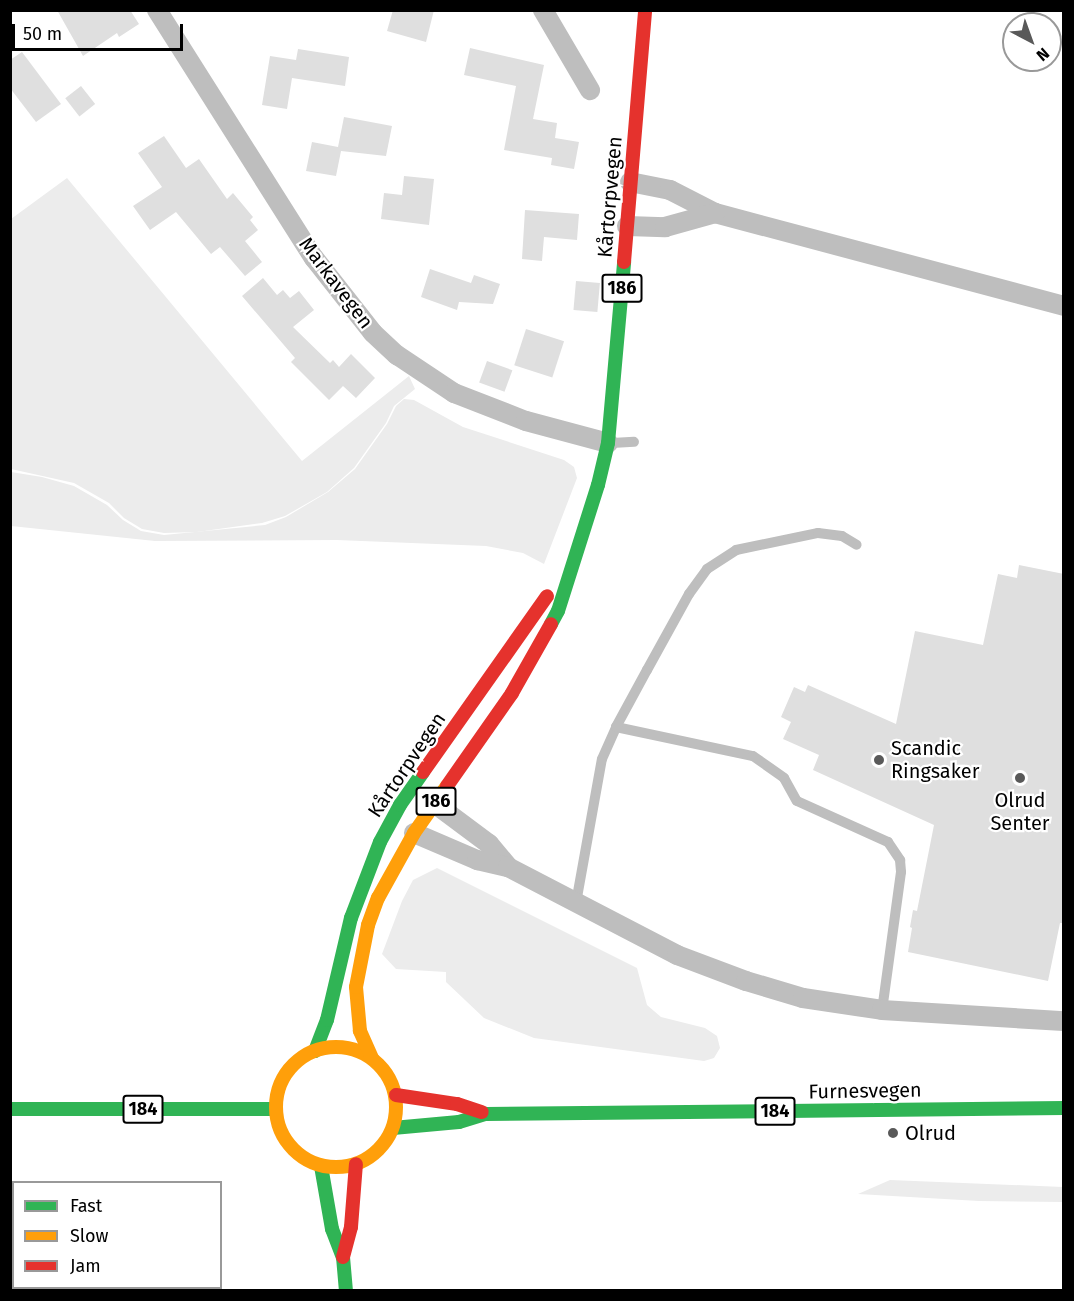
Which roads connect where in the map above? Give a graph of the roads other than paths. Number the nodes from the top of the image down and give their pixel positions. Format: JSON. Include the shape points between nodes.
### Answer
{"nodes":[{"id":1,"x":157,"y":10,"type":"edge"},
{"id":2,"x":543,"y":10,"type":"edge"},
{"id":3,"x":645,"y":10,"type":"edge"},
{"id":4,"x":590,"y":90,"type":"dead end"},
{"id":5,"x":630,"y":182,"type":"junction"},
{"id":6,"x":715,"y":213,"type":"junction"},
{"id":7,"x":627,"y":226,"type":"junction"},
{"id":8,"x":1064,"y":306,"type":"edge"},
{"id":9,"x":634,"y":442,"type":"dead end"},
{"id":10,"x":609,"y":443,"type":"junction"},
{"id":11,"x":856,"y":545,"type":"dead end"},
{"id":12,"x":572,"y":561,"type":"junction"},
{"id":13,"x":616,"y":727,"type":"junction"},
{"id":14,"x":414,"y":813,"type":"junction"},
{"id":15,"x":508,"y":867,"type":"junction"},
{"id":16,"x":576,"y":903,"type":"junction"},
{"id":17,"x":882,"y":1010,"type":"junction"},
{"id":18,"x":1064,"y":1021,"type":"edge"},
{"id":19,"x":315,"y":1051,"type":"junction"},
{"id":20,"x":372,"y":1058,"type":"junction"},
{"id":21,"x":396,"y":1095,"type":"junction"},
{"id":22,"x":1064,"y":1108,"type":"edge"},
{"id":23,"x":10,"y":1109,"type":"edge"},
{"id":24,"x":276,"y":1109,"type":"junction"},
{"id":25,"x":486,"y":1114,"type":"junction"},
{"id":26,"x":393,"y":1128,"type":"junction"},
{"id":27,"x":356,"y":1164,"type":"junction"},
{"id":28,"x":321,"y":1166,"type":"junction"},
{"id":29,"x":343,"y":1257,"type":"junction"},
{"id":30,"x":346,"y":1290,"type":"edge"}],
"edges":[{"from":1,"to":10,"type":"street","name":"Markavegen","via":[[314,258],[373,333],[397,355],[454,393],[526,421]]},
{"from":2,"to":4,"type":"street"},
{"from":3,"to":5,"type":"main road","name":"Kårtorpvegen","number":"186"},
{"from":5,"to":6,"type":"street","via":[[670,190]]},
{"from":5,"to":7,"type":"main road","name":"Kårtorpvegen","number":"186"},
{"from":6,"to":7,"type":"street","via":[[665,228]]},
{"from":6,"to":8,"type":"street"},
{"from":7,"to":10,"type":"main road","name":"Kårtorpvegen","number":"186"},
{"from":9,"to":10,"type":"lane"},
{"from":10,"to":12,"type":"main road","name":"Kårtorpvegen","number":"186","via":[[586,529]]},
{"from":11,"to":13,"type":"lane","via":[[842,536],[818,533],[736,550],[719,559],[689,594]]},
{"from":12,"to":14,"type":"main road","name":"Kårtorpvegen","number":"186"},
{"from":12,"to":14,"type":"main road","name":"Kårtorpvegen","number":"186","via":[[558,611],[512,693]]},
{"from":13,"to":16,"type":"lane","via":[[602,759]]},
{"from":13,"to":17,"type":"lane","via":[[753,756],[784,778],[797,801],[888,842],[900,860],[901,872]]},
{"from":14,"to":15,"type":"street","via":[[477,861]]},
{"from":14,"to":15,"type":"street","via":[[489,844]]},
{"from":14,"to":19,"type":"main road","name":"Kårtorpvegen","number":"186","via":[[364,880]]},
{"from":14,"to":20,"type":"main road","name":"Kårtorpvegen","number":"186","via":[[378,898],[360,959],[356,1014]]},
{"from":15,"to":16,"type":"street"},
{"from":16,"to":17,"type":"street","via":[[669,952],[746,981],[803,998]]},
{"from":17,"to":18,"type":"street"},
{"from":19,"to":20,"type":"main road","via":[[344,1047]]},
{"from":19,"to":24,"type":"main road","via":[[302,1058],[282,1080]]},
{"from":20,"to":21,"type":"main road","via":[[391,1081]]},
{"from":21,"to":25,"type":"main road","name":"Furnesvegen","number":"184","via":[[457,1104]]},
{"from":21,"to":26,"type":"main road"},
{"from":22,"to":25,"type":"main road","name":"Furnesvegen","number":"184"},
{"from":23,"to":24,"type":"main road","number":"184"},
{"from":24,"to":28,"type":"main road","via":[[289,1145]]},
{"from":25,"to":26,"type":"main road","name":"Furnesvegen","number":"184","via":[[459,1122]]},
{"from":26,"to":27,"type":"main road","via":[[378,1150]]},
{"from":27,"to":28,"type":"main road"},
{"from":27,"to":29,"type":"main road","via":[[351,1227]]},
{"from":28,"to":29,"type":"main road","via":[[332,1229]]},
{"from":29,"to":30,"type":"main road"}]}
